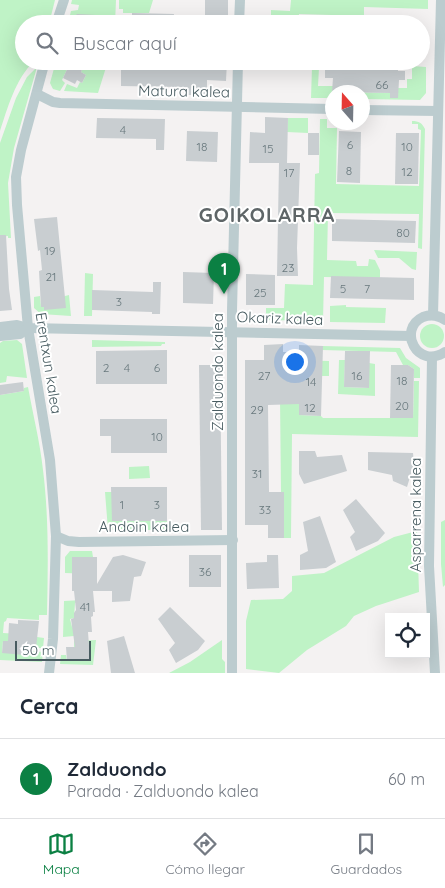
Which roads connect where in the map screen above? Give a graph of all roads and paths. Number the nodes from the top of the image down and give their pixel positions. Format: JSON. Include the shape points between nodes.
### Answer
{"nodes":[{"id":1,"x":64,"y":0,"type":"edge"},
{"id":2,"x":240,"y":0,"type":"edge"},
{"id":3,"x":441,"y":0,"type":"edge"},
{"id":4,"x":59,"y":15,"type":"edge"},
{"id":5,"x":239,"y":15,"type":"edge"},
{"id":6,"x":43,"y":70,"type":"edge"},
{"id":7,"x":238,"y":70,"type":"edge"},
{"id":8,"x":38,"y":94,"type":"junction"},
{"id":9,"x":237,"y":107,"type":"junction"},
{"id":10,"x":325,"y":109,"type":"edge"},
{"id":11,"x":370,"y":110,"type":"edge"},
{"id":12,"x":438,"y":111,"type":"junction"},
{"id":13,"x":433,"y":315,"type":"junction"},
{"id":14,"x":445,"y":320,"type":"edge"},
{"id":15,"x":0,"y":327,"type":"edge"},
{"id":16,"x":28,"y":328,"type":"junction"},
{"id":17,"x":232,"y":332,"type":"junction"},
{"id":18,"x":0,"y":336,"type":"edge"},
{"id":19,"x":411,"y":336,"type":"junction"},
{"id":20,"x":445,"y":352,"type":"edge"},
{"id":21,"x":432,"y":357,"type":"junction"},
{"id":22,"x":56,"y":536,"type":"junction"},
{"id":23,"x":233,"y":540,"type":"junction"},
{"id":24,"x":49,"y":673,"type":"edge"},
{"id":25,"x":232,"y":673,"type":"edge"},
{"id":26,"x":436,"y":673,"type":"edge"}],
"edges":[{"from":1,"to":4,"type":"street"},
{"from":2,"to":5,"type":"street"},
{"from":3,"to":12,"type":"street"},
{"from":6,"to":8,"type":"street","name":"Erentxun kalea"},
{"from":7,"to":9,"type":"street","name":"Zalduondo kalea"},
{"from":8,"to":9,"type":"street","name":"Matura kalea","via":[[60,103]]},
{"from":8,"to":16,"type":"street","name":"Erentxun kalea","via":[[16,177]]},
{"from":9,"to":10,"type":"street","name":"Matura kalea"},
{"from":9,"to":17,"type":"street","name":"Zalduondo kalea"},
{"from":11,"to":12,"type":"street"},
{"from":12,"to":13,"type":"street"},
{"from":13,"to":14,"type":"street"},
{"from":13,"to":19,"type":"street","via":[[419,319]]},
{"from":15,"to":16,"type":"street","name":"Okariz kalea","via":[[17,325]]},
{"from":16,"to":17,"type":"street","name":"Okariz kalea"},
{"from":16,"to":18,"type":"street","via":[[20,334]]},
{"from":16,"to":22,"type":"street","name":"Erentxun kalea","via":[[50,460]]},
{"from":17,"to":19,"type":"street","name":"Okariz kalea"},
{"from":17,"to":23,"type":"street","name":"Zalduondo kalea"},
{"from":19,"to":21,"type":"street","via":[[417,351]]},
{"from":20,"to":21,"type":"street"},
{"from":21,"to":26,"type":"street","name":"Asparrena kalea","via":[[429,566]]},
{"from":22,"to":23,"type":"street","name":"Andoin kalea","via":[[79,542]]},
{"from":22,"to":24,"type":"street","name":"Erentxun kalea"},
{"from":23,"to":25,"type":"street","name":"Zalduondo kalea"}]}
